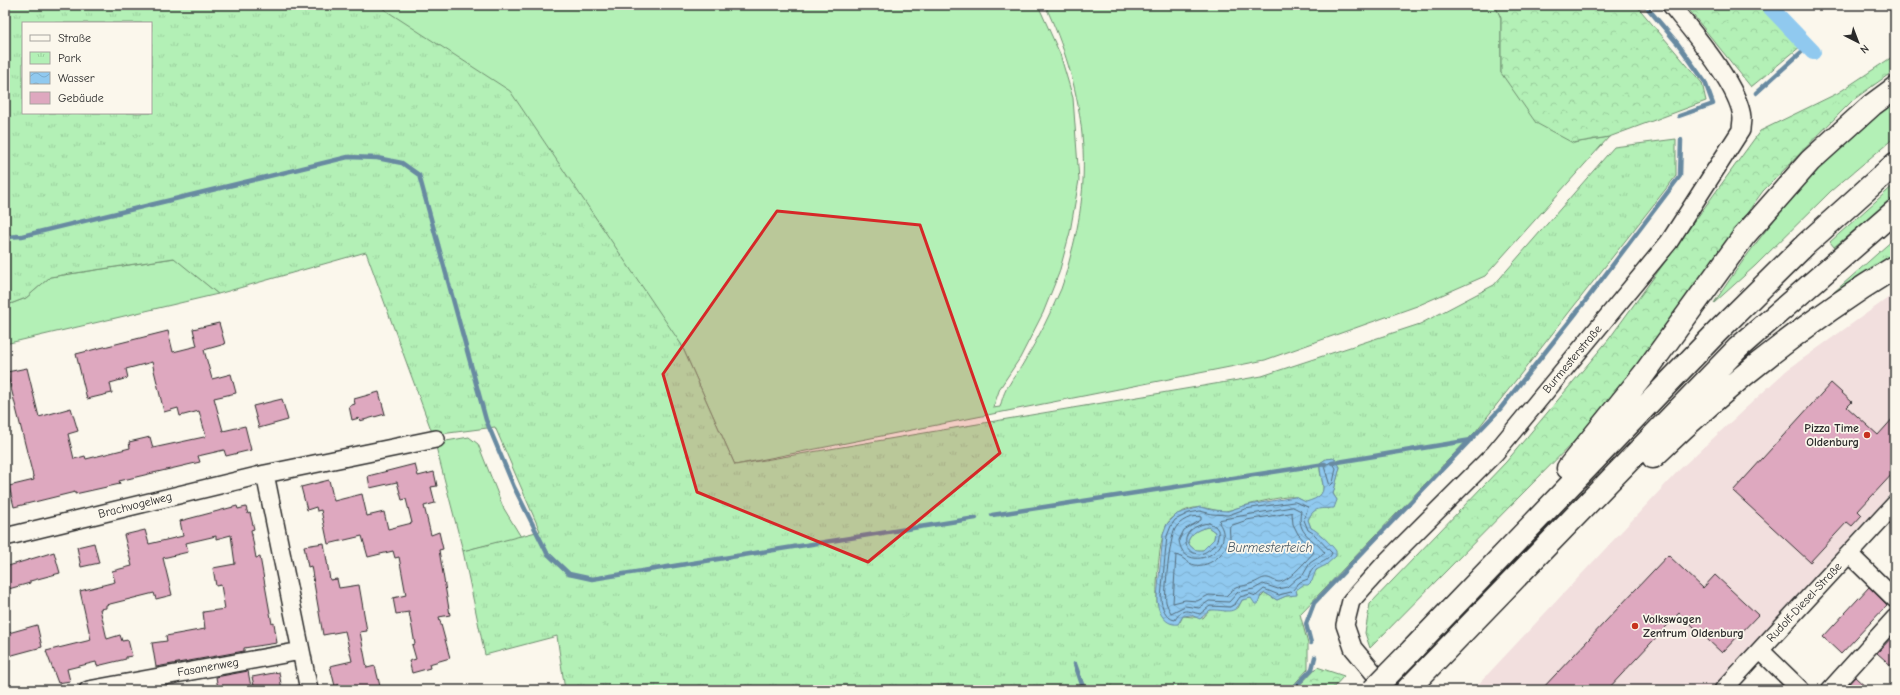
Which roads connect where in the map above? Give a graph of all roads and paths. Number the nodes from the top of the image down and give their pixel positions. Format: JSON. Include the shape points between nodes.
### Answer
{"nodes":[{"id":1,"x":1671,"y":5,"type":"edge"},
{"id":2,"x":1895,"y":88,"type":"edge"},
{"id":3,"x":1895,"y":164,"type":"edge"},
{"id":4,"x":1895,"y":211,"type":"edge"},
{"id":5,"x":1895,"y":267,"type":"edge"},
{"id":6,"x":436,"y":438,"type":"dead end"},
{"id":7,"x":265,"y":474,"type":"junction"},
{"id":8,"x":1589,"y":503,"type":"junction"},
{"id":9,"x":1895,"y":504,"type":"edge"},
{"id":10,"x":5,"y":537,"type":"edge"},
{"id":11,"x":1849,"y":554,"type":"junction"},
{"id":12,"x":1469,"y":591,"type":"junction"},
{"id":13,"x":1895,"y":599,"type":"edge"},
{"id":14,"x":1895,"y":618,"type":"edge"},
{"id":15,"x":301,"y":650,"type":"junction"},
{"id":16,"x":1760,"y":650,"type":"junction"},
{"id":17,"x":115,"y":687,"type":"edge"},
{"id":18,"x":88,"y":690,"type":"edge"},
{"id":19,"x":309,"y":690,"type":"edge"},
{"id":20,"x":1373,"y":690,"type":"edge"},
{"id":21,"x":1388,"y":690,"type":"edge"},
{"id":22,"x":1407,"y":690,"type":"edge"},
{"id":23,"x":1723,"y":690,"type":"edge"},
{"id":24,"x":1801,"y":690,"type":"edge"},
{"id":25,"x":1830,"y":690,"type":"edge"}],
"edges":[{"from":1,"to":21,"type":"street","name":"Burmesterstraße","via":[[1717,64],[1736,98],[1742,117],[1741,130],[1669,242],[1495,453],[1368,581],[1352,601],[1344,625],[1353,648]]},
{"from":2,"to":12,"type":"highway","via":[[1872,105],[1810,161],[1744,236],[1644,374],[1577,459],[1486,555]]},
{"from":3,"to":12,"type":"highway","via":[[1805,245],[1717,332]]},
{"from":4,"to":8,"type":"highway","via":[[1738,348]]},
{"from":5,"to":8,"type":"highway","via":[[1847,296],[1756,364],[1688,423],[1623,486]]},
{"from":6,"to":7,"type":"street","name":"Brachvogelweg"},
{"from":7,"to":10,"type":"street","name":"Brachvogelweg"},
{"from":7,"to":15,"type":"street"},
{"from":8,"to":22,"type":"highway"},
{"from":9,"to":11,"type":"street","name":"Rudolf-Diesel-Straße"},
{"from":11,"to":13,"type":"street","name":"Rudolf-Diesel-Straße"},
{"from":11,"to":16,"type":"street","name":"Rudolf-Diesel-Straße"},
{"from":12,"to":20,"type":"highway","bridge":true},
{"from":14,"to":25,"type":"street"},
{"from":15,"to":17,"type":"street","name":"Fasanenweg"},
{"from":15,"to":19,"type":"street"},
{"from":16,"to":23,"type":"street","name":"Rudolf-Diesel-Straße"},
{"from":16,"to":24,"type":"street","name":"Rudolf-Diesel-Straße"},
{"from":17,"to":18,"type":"street","name":"Fasanenweg"}]}
